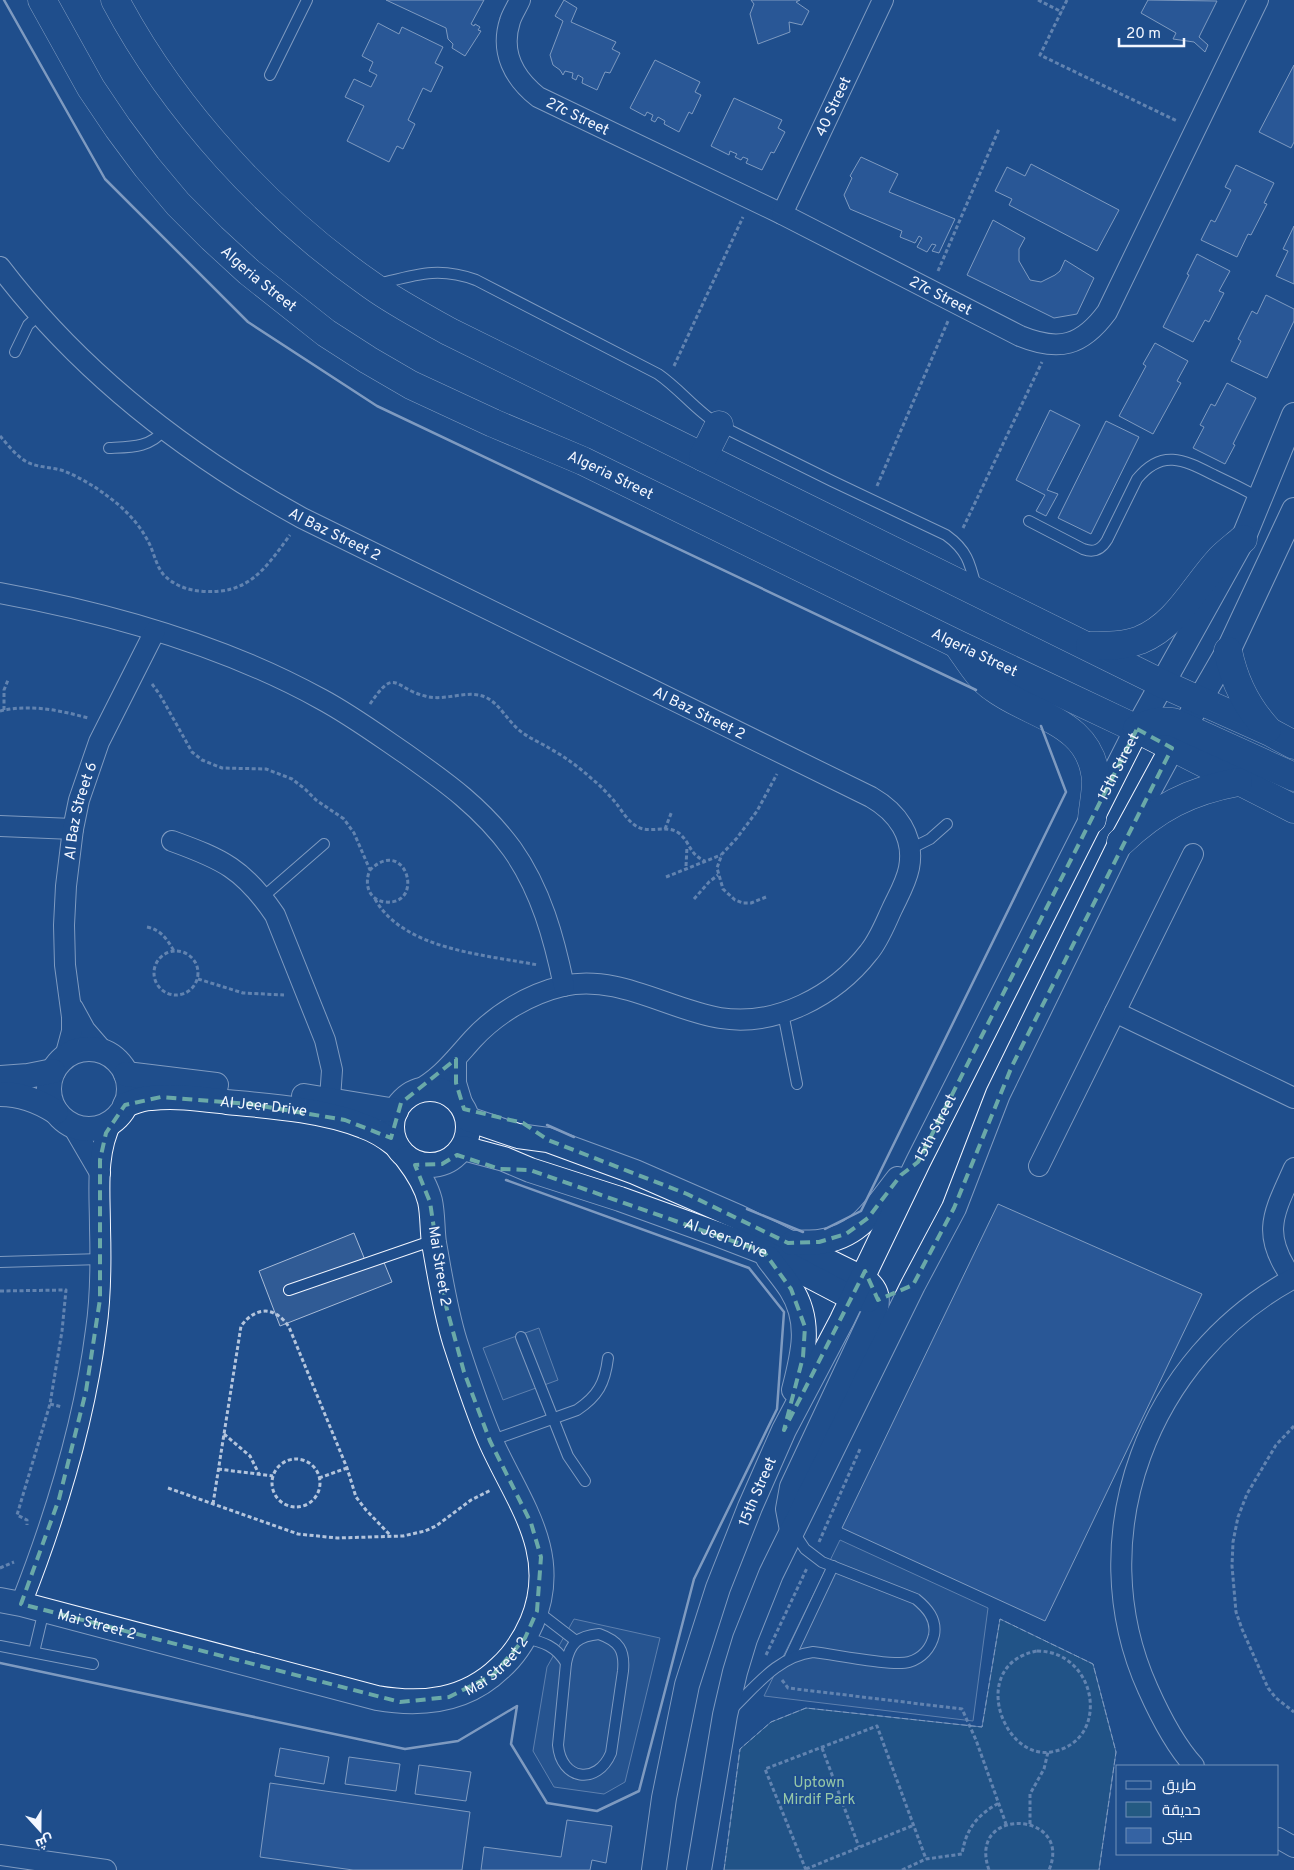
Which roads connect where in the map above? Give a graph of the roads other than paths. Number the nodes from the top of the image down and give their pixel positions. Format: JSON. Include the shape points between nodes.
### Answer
{"nodes":[{"id":1,"x":42,"y":0,"type":"edge"},
{"id":2,"x":115,"y":0,"type":"edge"},
{"id":3,"x":307,"y":0,"type":"edge"},
{"id":4,"x":520,"y":0,"type":"edge"},
{"id":5,"x":883,"y":0,"type":"edge"},
{"id":6,"x":1258,"y":0,"type":"edge"},
{"id":7,"x":270,"y":75,"type":"dead end"},
{"id":8,"x":782,"y":214,"type":"junction"},
{"id":9,"x":0,"y":267,"type":"edge"},
{"id":10,"x":372,"y":286,"type":"junction"},
{"id":11,"x":7,"y":290,"type":"edge"},
{"id":12,"x":40,"y":314,"type":"junction"},
{"id":13,"x":15,"y":352,"type":"dead end"},
{"id":14,"x":1294,"y":415,"type":"edge"},
{"id":15,"x":719,"y":425,"type":"junction"},
{"id":16,"x":166,"y":429,"type":"junction"},
{"id":17,"x":109,"y":448,"type":"dead end"},
{"id":18,"x":703,"y":457,"type":"junction"},
{"id":19,"x":1260,"y":498,"type":"junction"},
{"id":20,"x":1294,"y":510,"type":"edge"},
{"id":21,"x":1029,"y":521,"type":"dead end"},
{"id":22,"x":1243,"y":539,"type":"junction"},
{"id":23,"x":977,"y":591,"type":"junction"},
{"id":24,"x":0,"y":593,"type":"edge"},
{"id":25,"x":155,"y":631,"type":"junction"},
{"id":26,"x":957,"y":644,"type":"junction"},
{"id":27,"x":1089,"y":646,"type":"junction"},
{"id":28,"x":1228,"y":651,"type":"junction"},
{"id":29,"x":1163,"y":684,"type":"junction"},
{"id":30,"x":1200,"y":700,"type":"junction"},
{"id":31,"x":1138,"y":729,"type":"junction"},
{"id":32,"x":1270,"y":732,"type":"junction"},
{"id":33,"x":1179,"y":737,"type":"junction"},
{"id":34,"x":1294,"y":746,"type":"edge"},
{"id":35,"x":1294,"y":777,"type":"edge"},
{"id":36,"x":1238,"y":782,"type":"junction"},
{"id":37,"x":1294,"y":809,"type":"edge"},
{"id":38,"x":1092,"y":819,"type":"junction"},
{"id":39,"x":947,"y":824,"type":"dead end"},
{"id":40,"x":0,"y":826,"type":"edge"},
{"id":41,"x":73,"y":830,"type":"junction"},
{"id":42,"x":172,"y":841,"type":"dead end"},
{"id":43,"x":1121,"y":842,"type":"junction"},
{"id":44,"x":324,"y":844,"type":"dead end"},
{"id":45,"x":910,"y":849,"type":"junction"},
{"id":46,"x":1193,"y":854,"type":"dead end"},
{"id":47,"x":263,"y":897,"type":"junction"},
{"id":48,"x":562,"y":978,"type":"junction"},
{"id":49,"x":71,"y":1004,"type":"junction"},
{"id":50,"x":782,"y":1012,"type":"junction"},
{"id":51,"x":1115,"y":1012,"type":"junction"},
{"id":52,"x":104,"y":1052,"type":"junction"},
{"id":53,"x":456,"y":1059,"type":"junction"},
{"id":54,"x":59,"y":1064,"type":"junction"},
{"id":55,"x":126,"y":1074,"type":"junction"},
{"id":56,"x":0,"y":1078,"type":"edge"},
{"id":57,"x":797,"y":1084,"type":"dead end"},
{"id":58,"x":415,"y":1092,"type":"junction"},
{"id":59,"x":0,"y":1094,"type":"edge"},
{"id":60,"x":1294,"y":1098,"type":"edge"},
{"id":61,"x":330,"y":1100,"type":"junction"},
{"id":62,"x":396,"y":1110,"type":"junction"},
{"id":63,"x":465,"y":1111,"type":"junction"},
{"id":64,"x":119,"y":1113,"type":"junction"},
{"id":65,"x":64,"y":1119,"type":"junction"},
{"id":66,"x":548,"y":1140,"type":"junction"},
{"id":67,"x":402,"y":1151,"type":"junction"},
{"id":68,"x":456,"y":1154,"type":"junction"},
{"id":69,"x":918,"y":1162,"type":"junction"},
{"id":70,"x":1039,"y":1166,"type":"dead end"},
{"id":71,"x":1294,"y":1168,"type":"edge"},
{"id":72,"x":530,"y":1170,"type":"junction"},
{"id":73,"x":100,"y":1174,"type":"junction"},
{"id":74,"x":430,"y":1202,"type":"junction"},
{"id":75,"x":434,"y":1240,"type":"junction"},
{"id":76,"x":788,"y":1243,"type":"junction"},
{"id":77,"x":764,"y":1252,"type":"junction"},
{"id":78,"x":100,"y":1259,"type":"junction"},
{"id":79,"x":0,"y":1262,"type":"edge"},
{"id":80,"x":1293,"y":1278,"type":"edge"},
{"id":81,"x":913,"y":1285,"type":"junction"},
{"id":82,"x":857,"y":1288,"type":"junction"},
{"id":83,"x":289,"y":1290,"type":"dead end"},
{"id":84,"x":878,"y":1300,"type":"junction"},
{"id":85,"x":521,"y":1337,"type":"dead end"},
{"id":86,"x":608,"y":1358,"type":"dead end"},
{"id":87,"x":553,"y":1420,"type":"junction"},
{"id":88,"x":784,"y":1430,"type":"junction"},
{"id":89,"x":490,"y":1441,"type":"junction"},
{"id":90,"x":585,"y":1481,"type":"dead end"},
{"id":91,"x":792,"y":1530,"type":"junction"},
{"id":92,"x":832,"y":1566,"type":"junction"},
{"id":93,"x":10,"y":1602,"type":"edge"},
{"id":94,"x":44,"y":1610,"type":"junction"},
{"id":95,"x":537,"y":1611,"type":"junction"},
{"id":96,"x":525,"y":1638,"type":"junction"},
{"id":97,"x":576,"y":1641,"type":"junction"},
{"id":98,"x":0,"y":1646,"type":"edge"},
{"id":99,"x":34,"y":1652,"type":"junction"},
{"id":100,"x":790,"y":1657,"type":"junction"},
{"id":101,"x":566,"y":1663,"type":"junction"},
{"id":102,"x":93,"y":1664,"type":"dead end"},
{"id":103,"x":725,"y":1716,"type":"junction"},
{"id":104,"x":1193,"y":1765,"type":"edge"},
{"id":105,"x":1279,"y":1839,"type":"edge"},
{"id":106,"x":1294,"y":1847,"type":"edge"},
{"id":107,"x":0,"y":1856,"type":"edge"},
{"id":108,"x":106,"y":1870,"type":"edge"},
{"id":109,"x":654,"y":1870,"type":"edge"},
{"id":110,"x":700,"y":1870,"type":"edge"}],
"edges":[{"from":1,"to":26,"type":"main road","name":"Algeria Street","via":[[91,88],[147,167],[178,204],[248,272],[326,333],[411,384],[583,461]]},
{"from":2,"to":10,"type":"main road","via":[[149,58],[204,132],[301,230]]},
{"from":3,"to":7,"type":"lane"},
{"from":4,"to":8,"type":"street","name":"27c Street","via":[[510,21],[508,56],[514,72],[538,97]]},
{"from":5,"to":8,"type":"street","name":"40 Street"},
{"from":6,"to":8,"type":"street","name":"27c Street","via":[[1107,312],[1095,328],[1079,339],[1059,345],[1039,344]]},
{"from":9,"to":11,"type":"street","name":"Al Baz Street 2"},
{"from":10,"to":15,"type":"lane","via":[[435,272],[476,280],[658,374],[704,416]]},
{"from":10,"to":18,"type":"main road","via":[[450,332]]},
{"from":11,"to":12,"type":"street","name":"Al Baz Street 2"},
{"from":12,"to":13,"type":"lane","via":[[24,332]]},
{"from":12,"to":16,"type":"street","name":"Al Baz Street 2","via":[[100,375]]},
{"from":14,"to":19,"type":"street","name":"15th Street"},
{"from":15,"to":18,"type":"main road"},
{"from":15,"to":23,"type":"lane","via":[[946,535],[965,552]]},
{"from":16,"to":17,"type":"lane","via":[[160,437],[144,445]]},
{"from":16,"to":45,"type":"street","name":"Al Baz Street 2","via":[[231,477],[302,518],[883,804],[901,824]]},
{"from":18,"to":23,"type":"main road"},
{"from":19,"to":21,"type":"lane","via":[[1192,464],[1172,459],[1162,460],[1144,470],[1108,540],[1097,550],[1090,552]]},
{"from":19,"to":22,"type":"street","name":"15th Street"},
{"from":20,"to":28,"type":"street"},
{"from":22,"to":27,"type":"main road","via":[[1220,558],[1164,626],[1125,644]]},
{"from":22,"to":29,"type":"street","name":"15th Street"},
{"from":23,"to":27,"type":"main road"},
{"from":24,"to":25,"type":"street","via":[[99,614]]},
{"from":25,"to":41,"type":"street","name":"Al Baz Street 6","via":[[88,770]]},
{"from":25,"to":48,"type":"street","via":[[239,660],[320,698],[358,720],[474,805],[513,851],[532,883],[552,936]]},
{"from":26,"to":31,"type":"main road","name":"Algeria Street"},
{"from":26,"to":38,"type":"main road","via":[[992,687],[1064,726],[1079,738],[1094,771],[1096,790]]},
{"from":27,"to":29,"type":"main road"},
{"from":28,"to":30,"type":"street"},
{"from":28,"to":32,"type":"main road","via":[[1244,697]]},
{"from":29,"to":30,"type":"main road"},
{"from":29,"to":31,"type":"street","name":"15th Street"},
{"from":30,"to":32,"type":"main road"},
{"from":30,"to":33,"type":"street"},
{"from":31,"to":33,"type":"main road","name":"Algeria Street"},
{"from":31,"to":38,"type":"street","name":"15th Street"},
{"from":32,"to":34,"type":"main road"},
{"from":33,"to":35,"type":"main road"},
{"from":33,"to":36,"type":"main road","name":"Algeria Street"},
{"from":33,"to":43,"type":"street"},
{"from":36,"to":37,"type":"main road","name":"Algeria Street"},
{"from":36,"to":43,"type":"main road","via":[[1184,797],[1151,816]]},
{"from":38,"to":69,"type":"street","name":"15th Street"},
{"from":39,"to":45,"type":"lane","via":[[930,839]]},
{"from":40,"to":41,"type":"street"},
{"from":41,"to":49,"type":"street","name":"Al Baz Street 6","via":[[64,925],[65,965]]},
{"from":42,"to":47,"type":"street","via":[[231,867]]},
{"from":43,"to":81,"type":"street","via":[[998,1094],[954,1208]]},
{"from":44,"to":47,"type":"lane"},
{"from":45,"to":50,"type":"street","name":"Al Baz Street 2","via":[[907,876],[870,951],[837,984],[802,1006]]},
{"from":46,"to":51,"type":"street"},
{"from":47,"to":61,"type":"street","via":[[275,915],[329,1055],[332,1070]]},
{"from":48,"to":50,"type":"street","name":"Al Baz Street 2","via":[[631,990],[697,1013],[722,1018],[763,1017]]},
{"from":48,"to":53,"type":"street","name":"Al Baz Street 2","via":[[493,1020]]},
{"from":49,"to":52,"type":"street","name":"Al Baz Street 6","via":[[85,1030]]},
{"from":49,"to":54,"type":"street","name":"Al Baz Street 6","via":[[72,1031]]},
{"from":50,"to":57,"type":"lane"},
{"from":51,"to":60,"type":"street"},
{"from":51,"to":70,"type":"street"},
{"from":52,"to":54,"type":"street","via":[[84,1050]]},
{"from":52,"to":55,"type":"street","via":[[121,1065]]},
{"from":53,"to":58,"type":"street","name":"Al Baz Street 2","via":[[437,1078]]},
{"from":53,"to":63,"type":"street","via":[[456,1083]]},
{"from":54,"to":56,"type":"street","via":[[28,1076]]},
{"from":54,"to":65,"type":"street","via":[[49,1088],[52,1105]]},
{"from":55,"to":61,"type":"street","name":"Al Jeer Drive"},
{"from":55,"to":64,"type":"street","via":[[128,1084]]},
{"from":58,"to":62,"type":"street"},
{"from":58,"to":63,"type":"street","via":[[441,1090],[450,1094]]},
{"from":59,"to":65,"type":"street","via":[[33,1099]]},
{"from":61,"to":62,"type":"street","name":"Al Jeer Drive"},
{"from":62,"to":67,"type":"street","via":[[392,1128]]},
{"from":63,"to":66,"type":"street","name":"Al Jeer Drive","via":[[518,1136]]},
{"from":63,"to":68,"type":"street","via":[[468,1134]]},
{"from":64,"to":65,"type":"street","via":[[93,1128],[82,1128]]},
{"from":64,"to":67,"type":"street","name":"Al Jeer Drive","via":[[149,1098],[168,1097],[288,1109],[363,1125]]},
{"from":64,"to":73,"type":"street","via":[[106,1133]]},
{"from":65,"to":73,"type":"street"},
{"from":66,"to":72,"type":"street","via":[[532,1155]]},
{"from":66,"to":76,"type":"street","name":"Al Jeer Drive","via":[[687,1194]]},
{"from":67,"to":68,"type":"street","via":[[415,1163],[433,1166]]},
{"from":67,"to":74,"type":"street","name":"Mai Street 2","via":[[421,1179]]},
{"from":68,"to":72,"type":"street","name":"Al Jeer Drive","via":[[500,1169]]},
{"from":68,"to":74,"type":"street","name":"Mai Street 2","via":[[438,1180]]},
{"from":69,"to":76,"type":"street","via":[[901,1175],[878,1207],[858,1227],[820,1242]]},
{"from":69,"to":82,"type":"street","name":"15th Street"},
{"from":71,"to":80,"type":"street","via":[[1275,1212],[1273,1229],[1281,1263]]},
{"from":72,"to":77,"type":"street","name":"Al Jeer Drive","via":[[661,1213]]},
{"from":73,"to":78,"type":"street"},
{"from":74,"to":75,"type":"street","name":"Mai Street 2"},
{"from":75,"to":83,"type":"lane"},
{"from":75,"to":89,"type":"street","name":"Mai Street 2","via":[[454,1337]]},
{"from":76,"to":82,"type":"street","name":"Al Jeer Drive"},
{"from":77,"to":82,"type":"street","name":"Al Jeer Drive"},
{"from":77,"to":88,"type":"street","via":[[791,1289],[805,1328],[803,1357]]},
{"from":78,"to":79,"type":"lane"},
{"from":78,"to":93,"type":"street","via":[[100,1299],[92,1360],[74,1445],[53,1517]]},
{"from":80,"to":104,"type":"street","via":[[1249,1306],[1211,1340],[1179,1379],[1153,1423],[1135,1470],[1124,1520],[1121,1571],[1125,1613],[1139,1671],[1160,1717]]},
{"from":81,"to":84,"type":"street"},
{"from":81,"to":91,"type":"street"},
{"from":82,"to":84,"type":"street","via":[[873,1287]]},
{"from":82,"to":88,"type":"street","name":"15th Street"},
{"from":84,"to":91,"type":"street","via":[[792,1487],[788,1509]]},
{"from":85,"to":87,"type":"lane"},
{"from":86,"to":87,"type":"lane","via":[[606,1374],[589,1402]]},
{"from":87,"to":89,"type":"lane"},
{"from":87,"to":90,"type":"lane","via":[[568,1456]]},
{"from":88,"to":109,"type":"street","name":"15th Street","via":[[718,1588],[687,1685],[664,1798]]},
{"from":89,"to":95,"type":"street","name":"Mai Street 2","via":[[531,1523],[541,1557],[543,1575]]},
{"from":91,"to":92,"type":"lane","via":[[805,1549]]},
{"from":91,"to":103,"type":"street","via":[[748,1630]]},
{"from":92,"to":100,"type":"lane"},
{"from":92,"to":100,"type":"lane","via":[[916,1599],[927,1608],[933,1620],[934,1634],[930,1647],[908,1663],[813,1652]]},
{"from":93,"to":94,"type":"street","name":"Mai Street 2"},
{"from":94,"to":96,"type":"street","name":"Mai Street 2","via":[[400,1702],[433,1701],[472,1688],[505,1664]]},
{"from":94,"to":99,"type":"lane"},
{"from":95,"to":96,"type":"street","name":"Mai Street 2"},
{"from":95,"to":97,"type":"lane"},
{"from":96,"to":101,"type":"lane","via":[[551,1646]]},
{"from":97,"to":101,"type":"lane","via":[[568,1651]]},
{"from":97,"to":101,"type":"lane","via":[[593,1634],[611,1638],[620,1647],[624,1659],[611,1753],[597,1772],[586,1775],[574,1773],[559,1756]]},
{"from":98,"to":99,"type":"lane"},
{"from":99,"to":102,"type":"lane"},
{"from":100,"to":103,"type":"lane"},
{"from":103,"to":110,"type":"street"},
{"from":105,"to":106,"type":"street"},
{"from":107,"to":108,"type":"street"}]}
